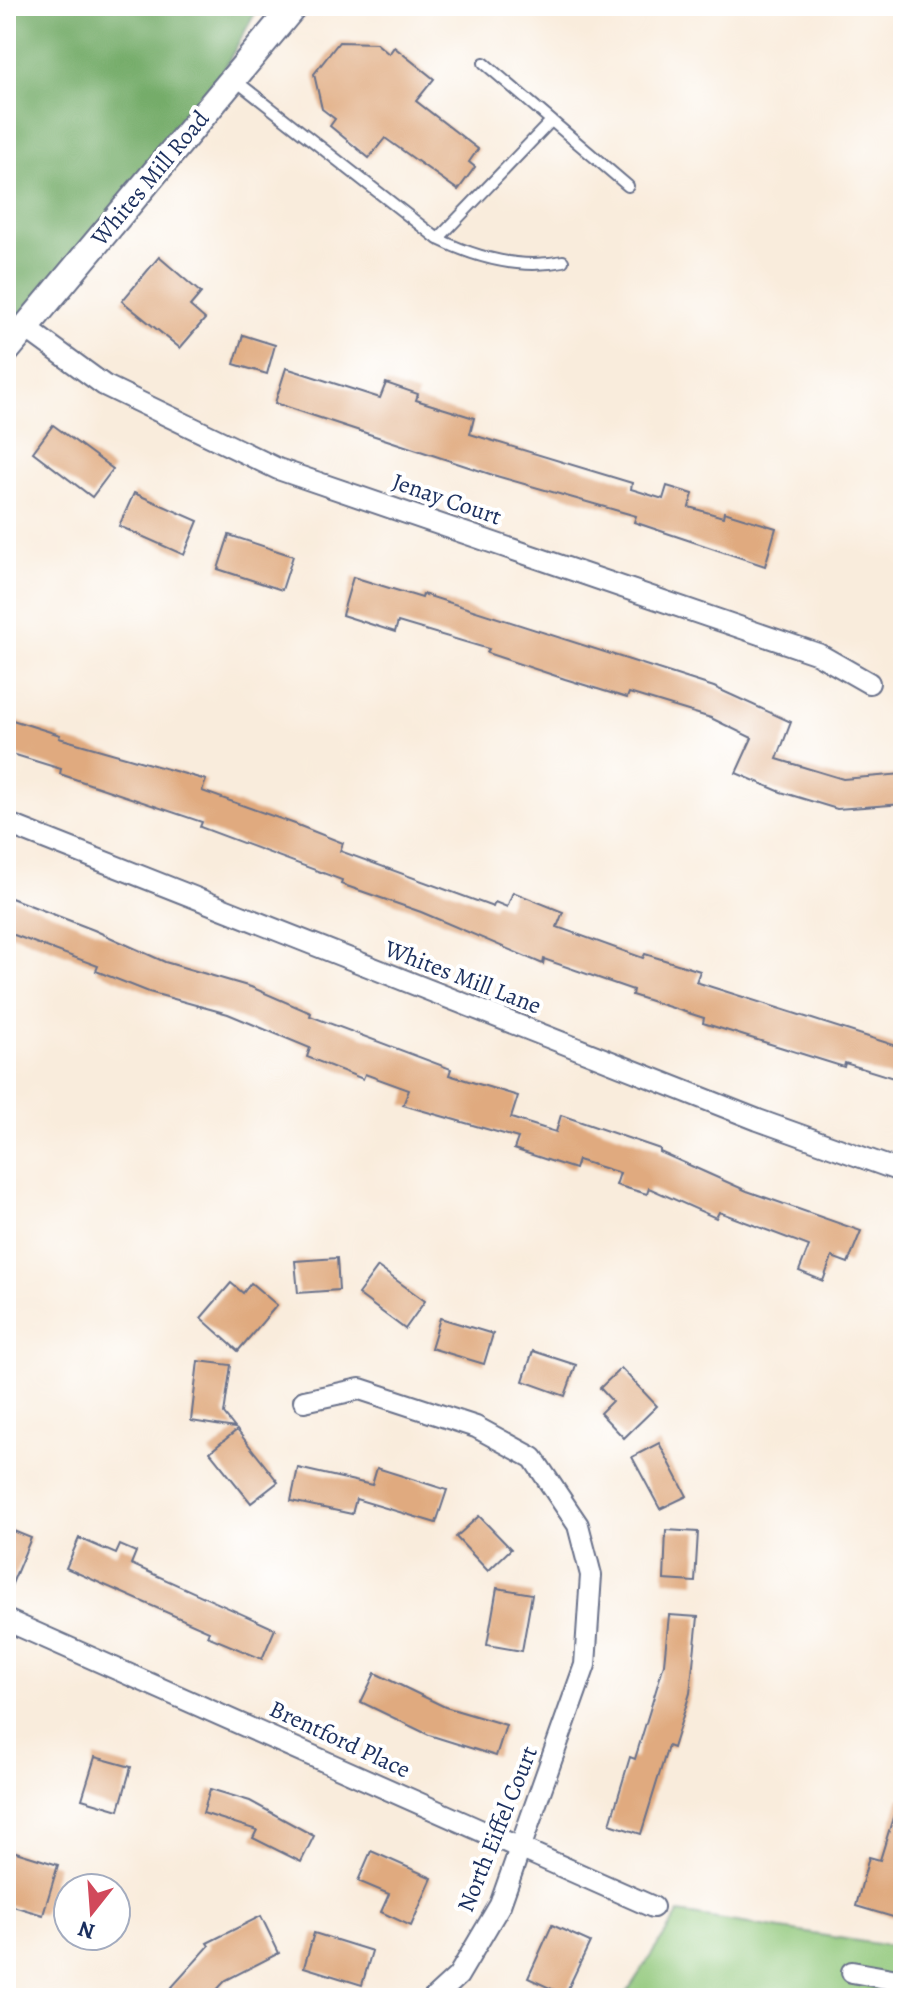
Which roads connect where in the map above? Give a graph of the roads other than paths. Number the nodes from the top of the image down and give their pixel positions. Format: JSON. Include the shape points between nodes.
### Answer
{"nodes":[{"id":1,"x":294,"y":6,"type":"edge"},
{"id":2,"x":484,"y":63,"type":"dead end"},
{"id":3,"x":234,"y":79,"type":"junction"},
{"id":4,"x":551,"y":121,"type":"junction"},
{"id":5,"x":628,"y":186,"type":"dead end"},
{"id":6,"x":438,"y":239,"type":"junction"},
{"id":7,"x":563,"y":261,"type":"dead end"},
{"id":8,"x":26,"y":328,"type":"junction"},
{"id":9,"x":6,"y":351,"type":"edge"},
{"id":10,"x":869,"y":683,"type":"dead end"},
{"id":11,"x":6,"y":823,"type":"edge"},
{"id":12,"x":903,"y":1172,"type":"edge"},
{"id":13,"x":304,"y":1401,"type":"dead end"},
{"id":14,"x":6,"y":1620,"type":"edge"},
{"id":15,"x":520,"y":1850,"type":"junction"},
{"id":16,"x":653,"y":1907,"type":"dead end"},
{"id":17,"x":852,"y":1972,"type":"dead end"},
{"id":18,"x":903,"y":1981,"type":"edge"},
{"id":19,"x":434,"y":1998,"type":"edge"}],
"edges":[{"from":1,"to":3,"type":"street","name":"Whites Mill Road"},
{"from":2,"to":4,"type":"lane"},
{"from":3,"to":6,"type":"lane"},
{"from":3,"to":8,"type":"street","name":"Whites Mill Road"},
{"from":4,"to":5,"type":"lane"},
{"from":4,"to":6,"type":"lane"},
{"from":6,"to":7,"type":"lane","via":[[498,261]]},
{"from":8,"to":9,"type":"street","name":"Whites Mill Road"},
{"from":8,"to":10,"type":"street","name":"Jenay Court","via":[[104,385],[278,469],[818,654]]},
{"from":11,"to":12,"type":"street","name":"Whites Mill Lane","via":[[758,1120]]},
{"from":13,"to":15,"type":"street","name":"North Eiffel Court","via":[[360,1389],[476,1427],[533,1458],[578,1525],[591,1575],[585,1665]]},
{"from":14,"to":15,"type":"street","name":"Brentford Place"},
{"from":15,"to":16,"type":"street","name":"Brentford Place"},
{"from":15,"to":19,"type":"street","name":"North Eiffel Court","via":[[500,1905],[458,1976]]},
{"from":17,"to":18,"type":"street"}]}
